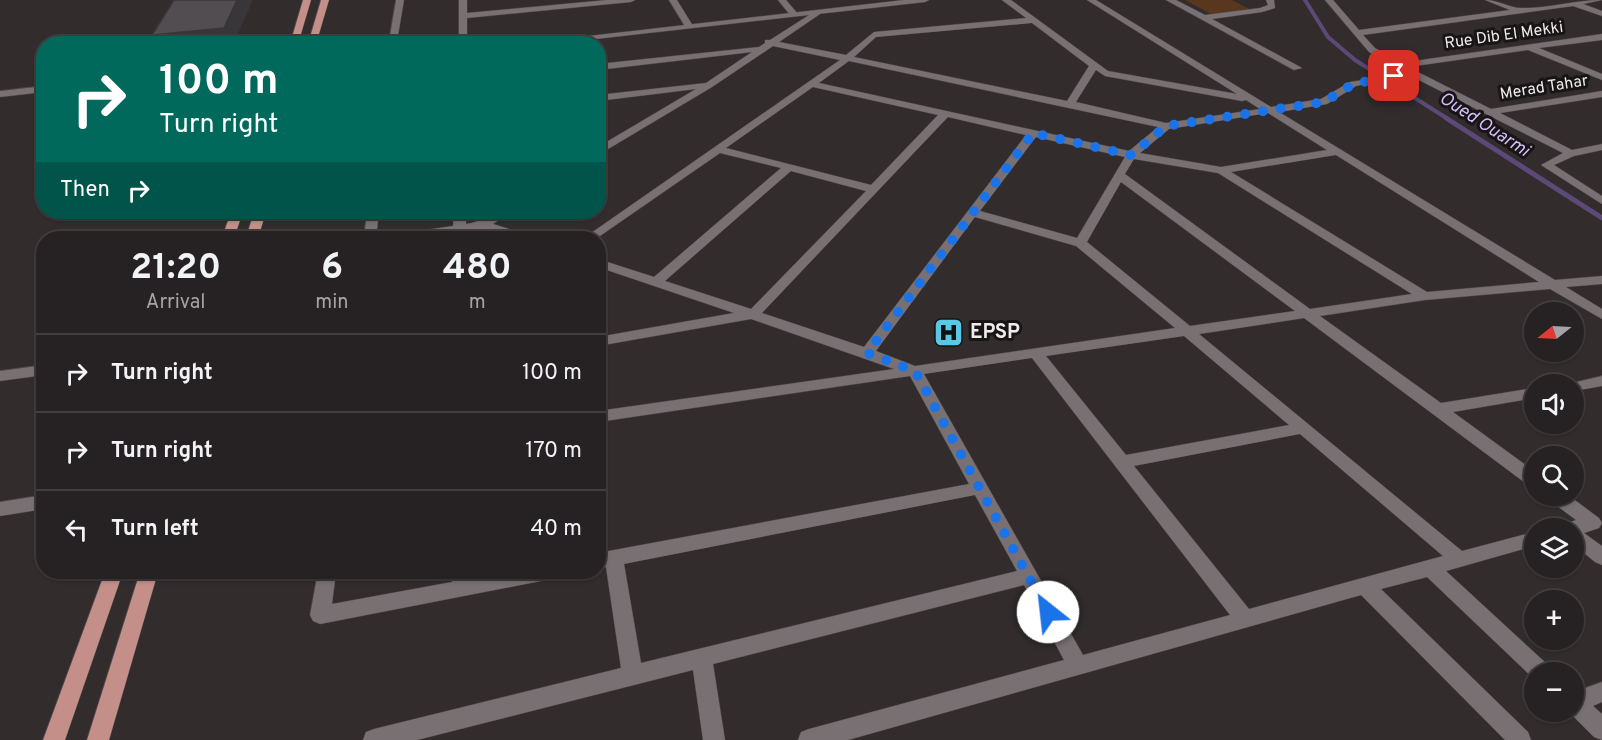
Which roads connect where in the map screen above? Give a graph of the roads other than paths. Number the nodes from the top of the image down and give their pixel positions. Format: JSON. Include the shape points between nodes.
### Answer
{"nodes":[{"id":1,"x":307,"y":0,"type":"edge"},
{"id":2,"x":325,"y":0,"type":"edge"},
{"id":3,"x":400,"y":0,"type":"edge"},
{"id":4,"x":463,"y":0,"type":"edge"},
{"id":5,"x":631,"y":0,"type":"edge"},
{"id":6,"x":674,"y":0,"type":"edge"},
{"id":7,"x":782,"y":0,"type":"edge"},
{"id":8,"x":925,"y":0,"type":"edge"},
{"id":9,"x":1006,"y":0,"type":"edge"},
{"id":10,"x":1091,"y":0,"type":"edge"},
{"id":11,"x":1170,"y":0,"type":"edge"},
{"id":12,"x":1270,"y":0,"type":"edge"},
{"id":13,"x":1329,"y":0,"type":"edge"},
{"id":14,"x":1490,"y":0,"type":"edge"},
{"id":15,"x":1564,"y":0,"type":"edge"},
{"id":16,"x":1598,"y":0,"type":"edge"},
{"id":17,"x":613,"y":1,"type":"edge"},
{"id":18,"x":1573,"y":3,"type":"junction"},
{"id":19,"x":540,"y":4,"type":"edge"},
{"id":20,"x":1519,"y":11,"type":"junction"},
{"id":21,"x":816,"y":12,"type":"junction"},
{"id":22,"x":794,"y":14,"type":"junction"},
{"id":23,"x":1602,"y":14,"type":"edge"},
{"id":24,"x":463,"y":16,"type":"junction"},
{"id":25,"x":1204,"y":18,"type":"junction"},
{"id":26,"x":1034,"y":20,"type":"junction"},
{"id":27,"x":688,"y":26,"type":"junction"},
{"id":28,"x":1357,"y":33,"type":"junction"},
{"id":29,"x":296,"y":36,"type":"edge"},
{"id":30,"x":314,"y":36,"type":"edge"},
{"id":31,"x":394,"y":36,"type":"edge"},
{"id":32,"x":463,"y":36,"type":"edge"},
{"id":33,"x":596,"y":36,"type":"edge"},
{"id":34,"x":1600,"y":38,"type":"edge"},
{"id":35,"x":768,"y":42,"type":"junction"},
{"id":36,"x":1528,"y":47,"type":"junction"},
{"id":37,"x":759,"y":49,"type":"junction"},
{"id":38,"x":847,"y":59,"type":"junction"},
{"id":39,"x":606,"y":66,"type":"edge"},
{"id":40,"x":1398,"y":66,"type":"junction"},
{"id":41,"x":1093,"y":67,"type":"junction"},
{"id":42,"x":1297,"y":68,"type":"dead end"},
{"id":43,"x":1394,"y":76,"type":"dead end"},
{"id":44,"x":1602,"y":77,"type":"edge"},
{"id":45,"x":1367,"y":81,"type":"joint"},
{"id":46,"x":811,"y":84,"type":"junction"},
{"id":47,"x":709,"y":85,"type":"junction"},
{"id":48,"x":36,"y":90,"type":"edge"},
{"id":49,"x":0,"y":94,"type":"edge"},
{"id":50,"x":1602,"y":94,"type":"edge"},
{"id":51,"x":606,"y":97,"type":"edge"},
{"id":52,"x":1252,"y":100,"type":"junction"},
{"id":53,"x":1070,"y":104,"type":"junction"},
{"id":54,"x":1269,"y":110,"type":"junction"},
{"id":55,"x":1490,"y":112,"type":"junction"},
{"id":56,"x":945,"y":114,"type":"junction"},
{"id":57,"x":1166,"y":126,"type":"junction"},
{"id":58,"x":1033,"y":133,"type":"junction"},
{"id":59,"x":606,"y":147,"type":"edge"},
{"id":60,"x":1602,"y":147,"type":"edge"},
{"id":61,"x":718,"y":149,"type":"junction"},
{"id":62,"x":1336,"y":152,"type":"junction"},
{"id":63,"x":1571,"y":153,"type":"junction"},
{"id":64,"x":1131,"y":155,"type":"junction"},
{"id":65,"x":789,"y":167,"type":"junction"},
{"id":66,"x":1221,"y":170,"type":"junction"},
{"id":67,"x":1119,"y":175,"type":"junction"},
{"id":68,"x":873,"y":189,"type":"junction"},
{"id":69,"x":1602,"y":201,"type":"edge"},
{"id":70,"x":973,"y":213,"type":"junction"},
{"id":71,"x":493,"y":219,"type":"edge"},
{"id":72,"x":483,"y":225,"type":"junction"},
{"id":73,"x":467,"y":231,"type":"edge"},
{"id":74,"x":502,"y":231,"type":"edge"},
{"id":75,"x":600,"y":231,"type":"edge"},
{"id":76,"x":1080,"y":243,"type":"junction"},
{"id":77,"x":606,"y":266,"type":"edge"},
{"id":78,"x":1602,"y":280,"type":"edge"},
{"id":79,"x":656,"y":282,"type":"junction"},
{"id":80,"x":1552,"y":284,"type":"junction"},
{"id":81,"x":1425,"y":296,"type":"junction"},
{"id":82,"x":1310,"y":313,"type":"junction"},
{"id":83,"x":754,"y":314,"type":"junction"},
{"id":84,"x":1602,"y":315,"type":"edge"},
{"id":85,"x":1187,"y":331,"type":"junction"},
{"id":86,"x":606,"y":341,"type":"edge"},
{"id":87,"x":867,"y":353,"type":"junction"},
{"id":88,"x":1036,"y":353,"type":"junction"},
{"id":89,"x":36,"y":371,"type":"edge"},
{"id":90,"x":915,"y":371,"type":"junction"},
{"id":91,"x":0,"y":376,"type":"edge"},
{"id":92,"x":1602,"y":381,"type":"edge"},
{"id":93,"x":1584,"y":384,"type":"edge"},
{"id":94,"x":1524,"y":395,"type":"edge"},
{"id":95,"x":1439,"y":409,"type":"junction"},
{"id":96,"x":606,"y":416,"type":"edge"},
{"id":97,"x":1303,"y":428,"type":"junction"},
{"id":98,"x":1121,"y":462,"type":"junction"},
{"id":99,"x":1524,"y":473,"type":"edge"},
{"id":100,"x":980,"y":488,"type":"junction"},
{"id":101,"x":36,"y":503,"type":"edge"},
{"id":102,"x":1573,"y":506,"type":"edge"},
{"id":103,"x":0,"y":509,"type":"edge"},
{"id":104,"x":1598,"y":522,"type":"edge"},
{"id":105,"x":1524,"y":542,"type":"edge"},
{"id":106,"x":1584,"y":544,"type":"edge"},
{"id":107,"x":1602,"y":557,"type":"edge"},
{"id":108,"x":606,"y":560,"type":"edge"},
{"id":109,"x":1460,"y":560,"type":"junction"},
{"id":110,"x":1430,"y":568,"type":"junction"},
{"id":111,"x":1029,"y":576,"type":"junction"},
{"id":112,"x":112,"y":579,"type":"edge"},
{"id":113,"x":147,"y":579,"type":"edge"},
{"id":114,"x":326,"y":579,"type":"edge"},
{"id":115,"x":462,"y":580,"type":"edge"},
{"id":116,"x":1365,"y":586,"type":"junction"},
{"id":117,"x":1245,"y":619,"type":"junction"},
{"id":118,"x":702,"y":659,"type":"junction"},
{"id":119,"x":1530,"y":662,"type":"edge"},
{"id":120,"x":1078,"y":666,"type":"junction"},
{"id":121,"x":633,"y":676,"type":"junction"},
{"id":122,"x":1602,"y":692,"type":"edge"},
{"id":123,"x":1584,"y":699,"type":"edge"},
{"id":124,"x":1584,"y":712,"type":"edge"},
{"id":125,"x":1602,"y":729,"type":"edge"},
{"id":126,"x":54,"y":740,"type":"edge"},
{"id":127,"x":98,"y":740,"type":"edge"},
{"id":128,"x":374,"y":740,"type":"edge"},
{"id":129,"x":714,"y":740,"type":"edge"},
{"id":130,"x":809,"y":740,"type":"edge"},
{"id":131,"x":1520,"y":740,"type":"edge"}],
"edges":[{"from":1,"to":29,"type":"main road"},
{"from":2,"to":30,"type":"main road"},
{"from":3,"to":31,"type":"street"},
{"from":4,"to":24,"type":"street"},
{"from":5,"to":17,"type":"street"},
{"from":6,"to":27,"type":"street"},
{"from":7,"to":22,"type":"street"},
{"from":8,"to":21,"type":"street"},
{"from":9,"to":26,"type":"street"},
{"from":10,"to":52,"type":"street"},
{"from":11,"to":25,"type":"street"},
{"from":12,"to":25,"type":"street","via":[[1272,6],[1262,10]]},
{"from":13,"to":28,"type":"street"},
{"from":14,"to":20,"type":"street"},
{"from":15,"to":18,"type":"street"},
{"from":16,"to":18,"type":"street"},
{"from":17,"to":19,"type":"street"},
{"from":18,"to":20,"type":"street"},
{"from":18,"to":23,"type":"street"},
{"from":19,"to":24,"type":"street"},
{"from":20,"to":28,"type":"street"},
{"from":21,"to":22,"type":"street"},
{"from":21,"to":35,"type":"street"},
{"from":22,"to":27,"type":"street"},
{"from":24,"to":32,"type":"street"},
{"from":25,"to":42,"type":"street"},
{"from":26,"to":38,"type":"street","via":[[874,35]]},
{"from":26,"to":41,"type":"street"},
{"from":27,"to":33,"type":"street"},
{"from":28,"to":40,"type":"street","via":[[1372,50]]},
{"from":34,"to":36,"type":"street","name":"Rue Dib El Mekki"},
{"from":35,"to":37,"type":"street"},
{"from":35,"to":38,"type":"street"},
{"from":36,"to":40,"type":"street","name":"Rue Dib El Mekki"},
{"from":36,"to":44,"type":"street"},
{"from":37,"to":39,"type":"street"},
{"from":37,"to":47,"type":"street"},
{"from":38,"to":46,"type":"street"},
{"from":38,"to":53,"type":"street"},
{"from":40,"to":55,"type":"street"},
{"from":41,"to":52,"type":"street","via":[[1105,73]]},
{"from":41,"to":53,"type":"street"},
{"from":43,"to":45,"type":"street"},
{"from":45,"to":54,"type":"street","via":[[1353,84],[1324,102]]},
{"from":46,"to":56,"type":"street"},
{"from":46,"to":61,"type":"street"},
{"from":47,"to":51,"type":"street"},
{"from":47,"to":59,"type":"street"},
{"from":48,"to":49,"type":"street"},
{"from":50,"to":55,"type":"street","name":"Merad Tahar"},
{"from":52,"to":54,"type":"street"},
{"from":53,"to":57,"type":"street"},
{"from":54,"to":57,"type":"street"},
{"from":54,"to":62,"type":"street"},
{"from":55,"to":63,"type":"street"},
{"from":56,"to":58,"type":"street"},
{"from":56,"to":68,"type":"street"},
{"from":57,"to":64,"type":"street"},
{"from":58,"to":64,"type":"street"},
{"from":58,"to":70,"type":"street"},
{"from":60,"to":63,"type":"street"},
{"from":61,"to":65,"type":"street"},
{"from":61,"to":75,"type":"street"},
{"from":62,"to":66,"type":"street"},
{"from":62,"to":80,"type":"street"},
{"from":63,"to":69,"type":"street","via":[[1546,165]]},
{"from":64,"to":66,"type":"street"},
{"from":64,"to":67,"type":"street"},
{"from":65,"to":68,"type":"street"},
{"from":65,"to":79,"type":"street"},
{"from":66,"to":81,"type":"street"},
{"from":67,"to":76,"type":"street"},
{"from":67,"to":82,"type":"street"},
{"from":68,"to":83,"type":"street"},
{"from":70,"to":76,"type":"street"},
{"from":70,"to":87,"type":"street"},
{"from":71,"to":72,"type":"street"},
{"from":72,"to":73,"type":"street"},
{"from":72,"to":74,"type":"street"},
{"from":76,"to":85,"type":"street"},
{"from":77,"to":79,"type":"street"},
{"from":78,"to":80,"type":"street"},
{"from":79,"to":83,"type":"street"},
{"from":80,"to":81,"type":"street"},
{"from":80,"to":84,"type":"street"},
{"from":81,"to":82,"type":"street"},
{"from":82,"to":85,"type":"street"},
{"from":82,"to":95,"type":"street"},
{"from":83,"to":86,"type":"street"},
{"from":83,"to":87,"type":"street"},
{"from":85,"to":88,"type":"street"},
{"from":85,"to":97,"type":"street"},
{"from":87,"to":90,"type":"street"},
{"from":88,"to":90,"type":"street"},
{"from":88,"to":98,"type":"street"},
{"from":89,"to":91,"type":"street"},
{"from":90,"to":96,"type":"street"},
{"from":90,"to":100,"type":"street"},
{"from":92,"to":93,"type":"street"},
{"from":94,"to":95,"type":"street"},
{"from":95,"to":99,"type":"street"},
{"from":97,"to":98,"type":"street"},
{"from":97,"to":109,"type":"street"},
{"from":98,"to":117,"type":"street"},
{"from":100,"to":108,"type":"street"},
{"from":100,"to":111,"type":"street"},
{"from":101,"to":103,"type":"street"},
{"from":102,"to":104,"type":"street"},
{"from":105,"to":109,"type":"street"},
{"from":106,"to":107,"type":"street"},
{"from":108,"to":121,"type":"street"},
{"from":109,"to":110,"type":"street"},
{"from":110,"to":116,"type":"street"},
{"from":110,"to":119,"type":"street"},
{"from":111,"to":118,"type":"street"},
{"from":111,"to":120,"type":"street"},
{"from":112,"to":126,"type":"main road"},
{"from":113,"to":127,"type":"main road"},
{"from":114,"to":115,"type":"street","via":[[320,615]]},
{"from":116,"to":117,"type":"street"},
{"from":116,"to":131,"type":"street"},
{"from":117,"to":120,"type":"street"},
{"from":118,"to":121,"type":"street"},
{"from":118,"to":129,"type":"street"},
{"from":120,"to":130,"type":"street"},
{"from":121,"to":128,"type":"street"},
{"from":122,"to":123,"type":"street"},
{"from":124,"to":125,"type":"street"}]}
